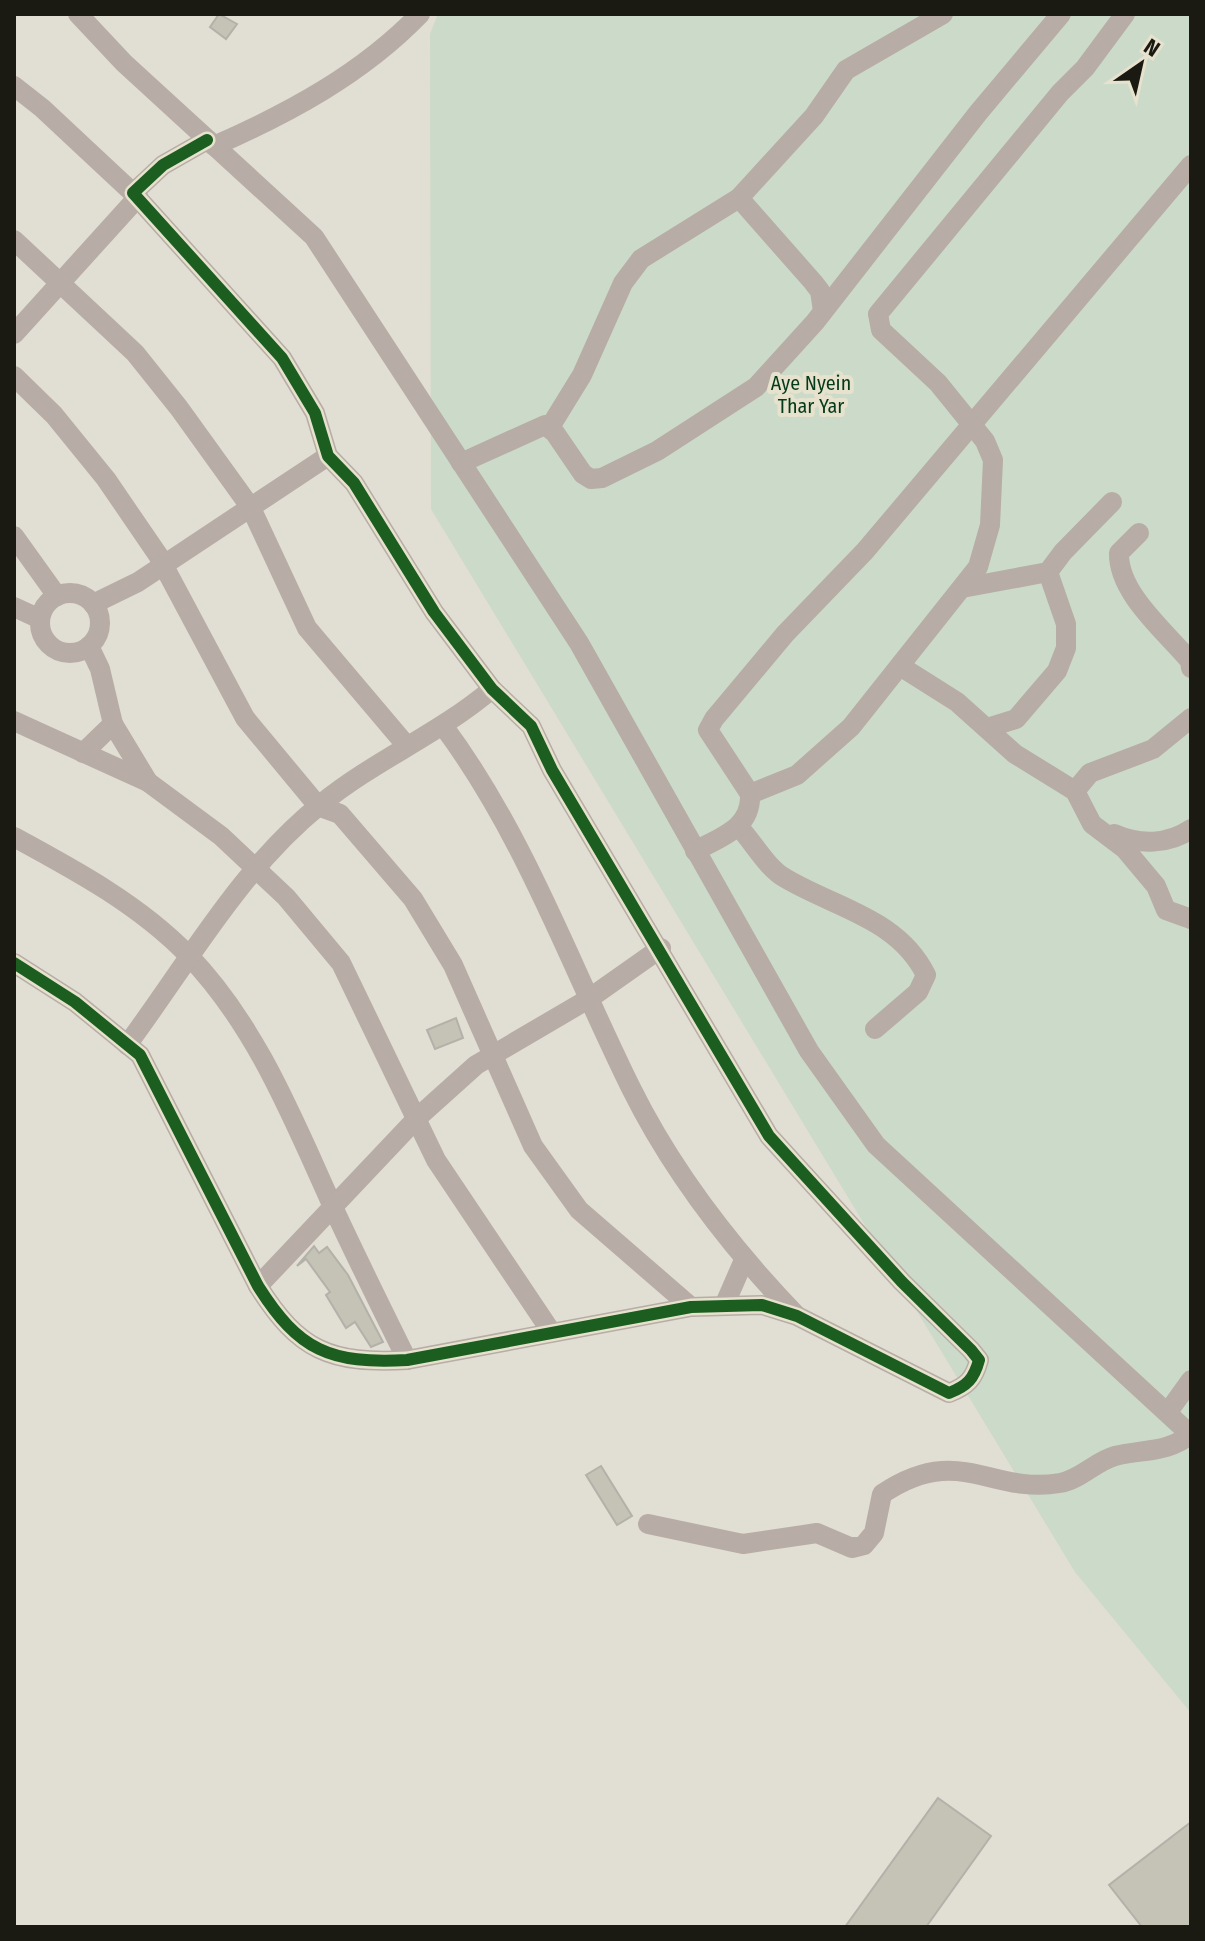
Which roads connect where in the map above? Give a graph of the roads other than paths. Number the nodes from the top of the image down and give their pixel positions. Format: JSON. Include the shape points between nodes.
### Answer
{"nodes":[{"id":1,"x":78,"y":14,"type":"edge"},
{"id":2,"x":420,"y":14,"type":"edge"},
{"id":3,"x":943,"y":14,"type":"edge"},
{"id":4,"x":1061,"y":14,"type":"edge"},
{"id":5,"x":1125,"y":14,"type":"edge"},
{"id":6,"x":14,"y":86,"type":"edge"},
{"id":7,"x":211,"y":143,"type":"junction"},
{"id":8,"x":1191,"y":165,"type":"edge"},
{"id":9,"x":136,"y":195,"type":"junction"},
{"id":10,"x":739,"y":198,"type":"junction"},
{"id":11,"x":14,"y":240,"type":"edge"},
{"id":12,"x":60,"y":286,"type":"junction"},
{"id":13,"x":823,"y":311,"type":"junction"},
{"id":14,"x":14,"y":334,"type":"edge"},
{"id":15,"x":14,"y":376,"type":"edge"},
{"id":16,"x":973,"y":422,"type":"junction"},
{"id":17,"x":550,"y":427,"type":"junction"},
{"id":18,"x":328,"y":456,"type":"junction"},
{"id":19,"x":461,"y":463,"type":"junction"},
{"id":20,"x":1112,"y":502,"type":"dead end"},
{"id":21,"x":251,"y":508,"type":"junction"},
{"id":22,"x":1139,"y":533,"type":"dead end"},
{"id":23,"x":14,"y":536,"type":"edge"},
{"id":24,"x":164,"y":565,"type":"junction"},
{"id":25,"x":1048,"y":572,"type":"junction"},
{"id":26,"x":962,"y":588,"type":"junction"},
{"id":27,"x":57,"y":596,"type":"junction"},
{"id":28,"x":93,"y":604,"type":"junction"},
{"id":29,"x":14,"y":607,"type":"edge"},
{"id":30,"x":40,"y":619,"type":"junction"},
{"id":31,"x":89,"y":646,"type":"junction"},
{"id":32,"x":900,"y":666,"type":"junction"},
{"id":33,"x":1191,"y":668,"type":"edge"},
{"id":34,"x":492,"y":689,"type":"junction"},
{"id":35,"x":1191,"y":718,"type":"edge"},
{"id":36,"x":113,"y":724,"type":"junction"},
{"id":37,"x":16,"y":726,"type":"edge"},
{"id":38,"x":444,"y":727,"type":"junction"},
{"id":39,"x":987,"y":728,"type":"junction"},
{"id":40,"x":406,"y":745,"type":"junction"},
{"id":41,"x":83,"y":753,"type":"junction"},
{"id":42,"x":148,"y":782,"type":"junction"},
{"id":43,"x":1075,"y":791,"type":"junction"},
{"id":44,"x":750,"y":794,"type":"junction"},
{"id":45,"x":318,"y":806,"type":"junction"},
{"id":46,"x":1092,"y":824,"type":"junction"},
{"id":47,"x":739,"y":827,"type":"junction"},
{"id":48,"x":1191,"y":829,"type":"edge"},
{"id":49,"x":14,"y":837,"type":"edge"},
{"id":50,"x":695,"y":851,"type":"junction"},
{"id":51,"x":257,"y":869,"type":"junction"},
{"id":52,"x":1191,"y":919,"type":"edge"},
{"id":53,"x":661,"y":948,"type":"junction"},
{"id":54,"x":190,"y":956,"type":"junction"},
{"id":55,"x":14,"y":963,"type":"edge"},
{"id":56,"x":590,"y":998,"type":"junction"},
{"id":57,"x":875,"y":1029,"type":"dead end"},
{"id":58,"x":127,"y":1045,"type":"junction"},
{"id":59,"x":494,"y":1053,"type":"junction"},
{"id":60,"x":417,"y":1118,"type":"junction"},
{"id":61,"x":333,"y":1206,"type":"junction"},
{"id":62,"x":744,"y":1260,"type":"junction"},
{"id":63,"x":258,"y":1286,"type":"junction"},
{"id":64,"x":724,"y":1306,"type":"junction"},
{"id":65,"x":691,"y":1307,"type":"junction"},
{"id":66,"x":797,"y":1316,"type":"junction"},
{"id":67,"x":550,"y":1330,"type":"junction"},
{"id":68,"x":407,"y":1360,"type":"junction"},
{"id":69,"x":1191,"y":1380,"type":"edge"},
{"id":70,"x":1184,"y":1425,"type":"edge"},
{"id":71,"x":648,"y":1524,"type":"dead end"}],
"edges":[{"from":1,"to":7,"type":"street"},
{"from":2,"to":7,"type":"street","via":[[337,82],[277,118]]},
{"from":3,"to":10,"type":"street","via":[[846,70],[814,116]]},
{"from":4,"to":13,"type":"street"},
{"from":5,"to":16,"type":"street","via":[[878,314],[881,330]]},
{"from":6,"to":9,"type":"street"},
{"from":7,"to":9,"type":"street","via":[[163,165]]},
{"from":7,"to":19,"type":"street","via":[[314,237]]},
{"from":8,"to":16,"type":"street"},
{"from":9,"to":12,"type":"street"},
{"from":9,"to":18,"type":"street","via":[[282,358],[315,413]]},
{"from":10,"to":13,"type":"street","via":[[820,291]]},
{"from":10,"to":17,"type":"street","via":[[641,259],[623,283],[582,375]]},
{"from":11,"to":12,"type":"street"},
{"from":12,"to":14,"type":"street"},
{"from":12,"to":21,"type":"street","via":[[135,353]]},
{"from":13,"to":17,"type":"street","via":[[756,387],[657,451],[602,478],[583,474]]},
{"from":15,"to":24,"type":"street","via":[[106,479]]},
{"from":16,"to":26,"type":"street","via":[[993,460],[994,485],[978,567]]},
{"from":16,"to":44,"type":"street","via":[[714,719],[708,730]]},
{"from":17,"to":19,"type":"street","via":[[536,426]]},
{"from":18,"to":21,"type":"street"},
{"from":18,"to":34,"type":"street","via":[[354,483],[434,612]]},
{"from":19,"to":50,"type":"street","via":[[579,643]]},
{"from":20,"to":25,"type":"street"},
{"from":21,"to":24,"type":"street"},
{"from":21,"to":40,"type":"street","via":[[307,628]]},
{"from":22,"to":33,"type":"street","via":[[1119,553],[1118,570]]},
{"from":23,"to":27,"type":"street"},
{"from":24,"to":28,"type":"street"},
{"from":24,"to":45,"type":"street","via":[[245,718]]},
{"from":25,"to":26,"type":"street"},
{"from":25,"to":39,"type":"street","via":[[1066,624],[1066,648],[1037,698],[1016,719]]},
{"from":26,"to":32,"type":"street"},
{"from":27,"to":28,"type":"street","via":[[70,593]]},
{"from":27,"to":30,"type":"street","via":[[45,605]]},
{"from":28,"to":31,"type":"street","via":[[100,619]]},
{"from":29,"to":30,"type":"street"},
{"from":30,"to":31,"type":"street","via":[[41,633],[61,652]]},
{"from":31,"to":36,"type":"street"},
{"from":32,"to":39,"type":"street"},
{"from":32,"to":44,"type":"street","via":[[851,727],[797,775]]},
{"from":34,"to":38,"type":"street"},
{"from":34,"to":53,"type":"street","via":[[531,726],[552,770]]},
{"from":35,"to":43,"type":"street","via":[[1153,749],[1090,773]]},
{"from":36,"to":41,"type":"street"},
{"from":36,"to":42,"type":"street"},
{"from":37,"to":41,"type":"street"},
{"from":38,"to":40,"type":"street"},
{"from":38,"to":56,"type":"street","via":[[475,769]]},
{"from":39,"to":43,"type":"street","via":[[1015,754]]},
{"from":40,"to":45,"type":"street"},
{"from":41,"to":42,"type":"street"},
{"from":42,"to":51,"type":"street"},
{"from":43,"to":46,"type":"street"},
{"from":44,"to":47,"type":"street","via":[[747,818]]},
{"from":45,"to":51,"type":"street"},
{"from":45,"to":59,"type":"street","via":[[340,814],[413,899],[453,965]]},
{"from":46,"to":48,"type":"street","via":[[1131,842],[1179,837]]},
{"from":46,"to":52,"type":"street","via":[[1125,849],[1156,886],[1166,910]]},
{"from":47,"to":50,"type":"street"},
{"from":47,"to":57,"type":"street","via":[[782,877],[853,910],[915,952],[926,975],[918,992]]},
{"from":49,"to":54,"type":"street","via":[[78,872]]},
{"from":50,"to":70,"type":"street","via":[[809,1051],[876,1145]]},
{"from":51,"to":54,"type":"street"},
{"from":51,"to":60,"type":"street","via":[[341,963]]},
{"from":53,"to":56,"type":"street"},
{"from":53,"to":66,"type":"street","via":[[769,1136],[979,1360],[965,1387],[949,1393]]},
{"from":54,"to":58,"type":"street"},
{"from":54,"to":61,"type":"street","via":[[244,1026],[298,1124]]},
{"from":55,"to":58,"type":"street","via":[[75,1002]]},
{"from":56,"to":59,"type":"street"},
{"from":56,"to":62,"type":"street","via":[[631,1089],[689,1189]]},
{"from":58,"to":63,"type":"street","via":[[140,1055],[157,1083]]},
{"from":59,"to":60,"type":"street"},
{"from":59,"to":65,"type":"street","via":[[533,1146],[579,1210]]},
{"from":60,"to":61,"type":"street"},
{"from":60,"to":67,"type":"street","via":[[462,1204]]},
{"from":61,"to":63,"type":"street"},
{"from":61,"to":68,"type":"street"},
{"from":62,"to":64,"type":"street"},
{"from":62,"to":66,"type":"street"},
{"from":63,"to":68,"type":"street","via":[[279,1319],[316,1348],[371,1362]]},
{"from":64,"to":65,"type":"street"},
{"from":64,"to":66,"type":"street","via":[[762,1305]]},
{"from":65,"to":67,"type":"street"},
{"from":67,"to":68,"type":"street"},
{"from":69,"to":70,"type":"street"},
{"from":70,"to":71,"type":"street","via":[[1175,1447],[1105,1459],[1064,1483],[955,1470],[913,1477],[882,1494],[874,1533],[864,1545],[852,1548],[817,1533],[743,1544]]}]}
